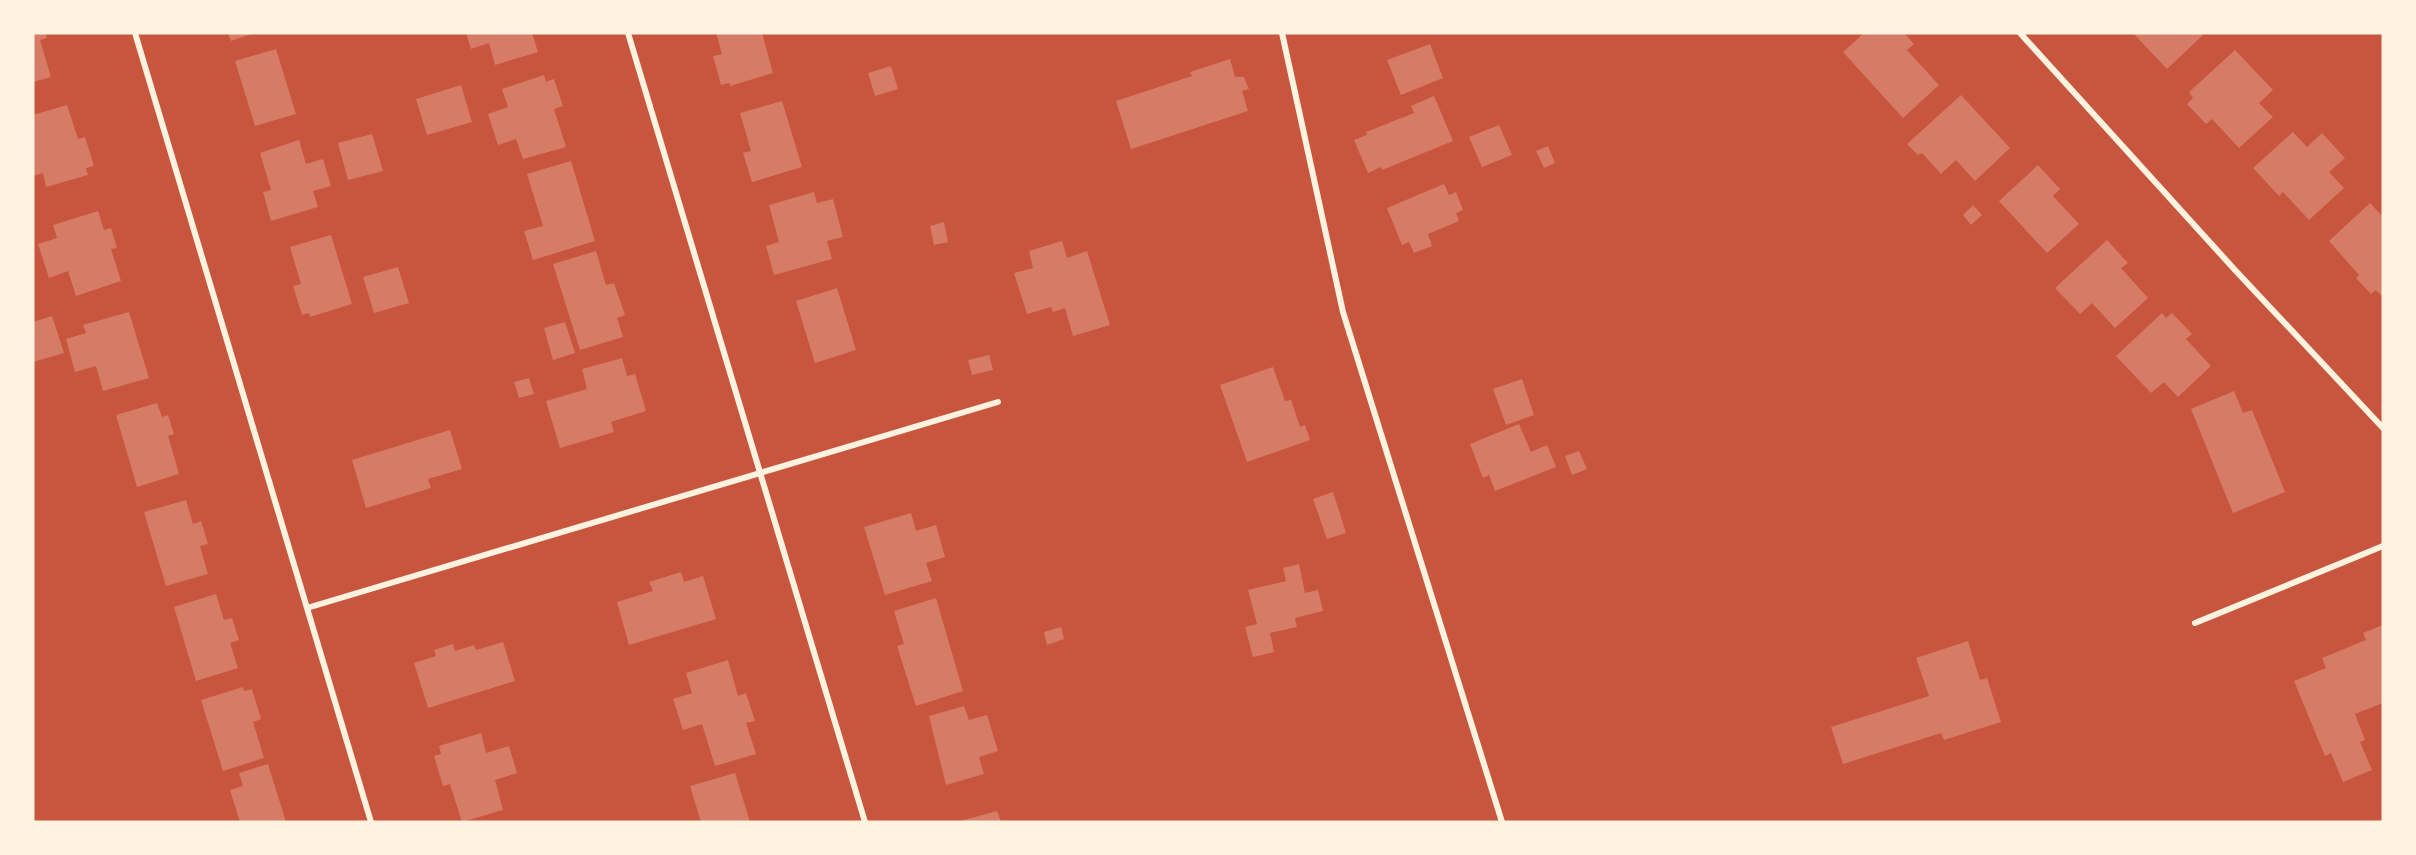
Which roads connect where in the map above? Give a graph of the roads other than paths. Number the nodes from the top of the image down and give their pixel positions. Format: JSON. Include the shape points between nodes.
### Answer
{"nodes":[{"id":1,"x":135,"y":33,"type":"edge"},
{"id":2,"x":628,"y":33,"type":"edge"},
{"id":3,"x":1282,"y":33,"type":"edge"},
{"id":4,"x":2020,"y":33,"type":"edge"},
{"id":5,"x":998,"y":402,"type":"dead end"},
{"id":6,"x":2383,"y":428,"type":"edge"},
{"id":7,"x":759,"y":473,"type":"junction"},
{"id":8,"x":2383,"y":546,"type":"edge"},
{"id":9,"x":307,"y":608,"type":"junction"},
{"id":10,"x":2195,"y":622,"type":"dead end"},
{"id":11,"x":371,"y":822,"type":"edge"},
{"id":12,"x":865,"y":822,"type":"edge"},
{"id":13,"x":1502,"y":822,"type":"edge"}],
"edges":[{"from":1,"to":9,"type":"street"},
{"from":2,"to":7,"type":"street"},
{"from":3,"to":13,"type":"street","via":[[1343,312]]},
{"from":4,"to":6,"type":"street"},
{"from":5,"to":7,"type":"street"},
{"from":7,"to":9,"type":"street"},
{"from":7,"to":12,"type":"street"},
{"from":8,"to":10,"type":"street"},
{"from":9,"to":11,"type":"street"}]}
